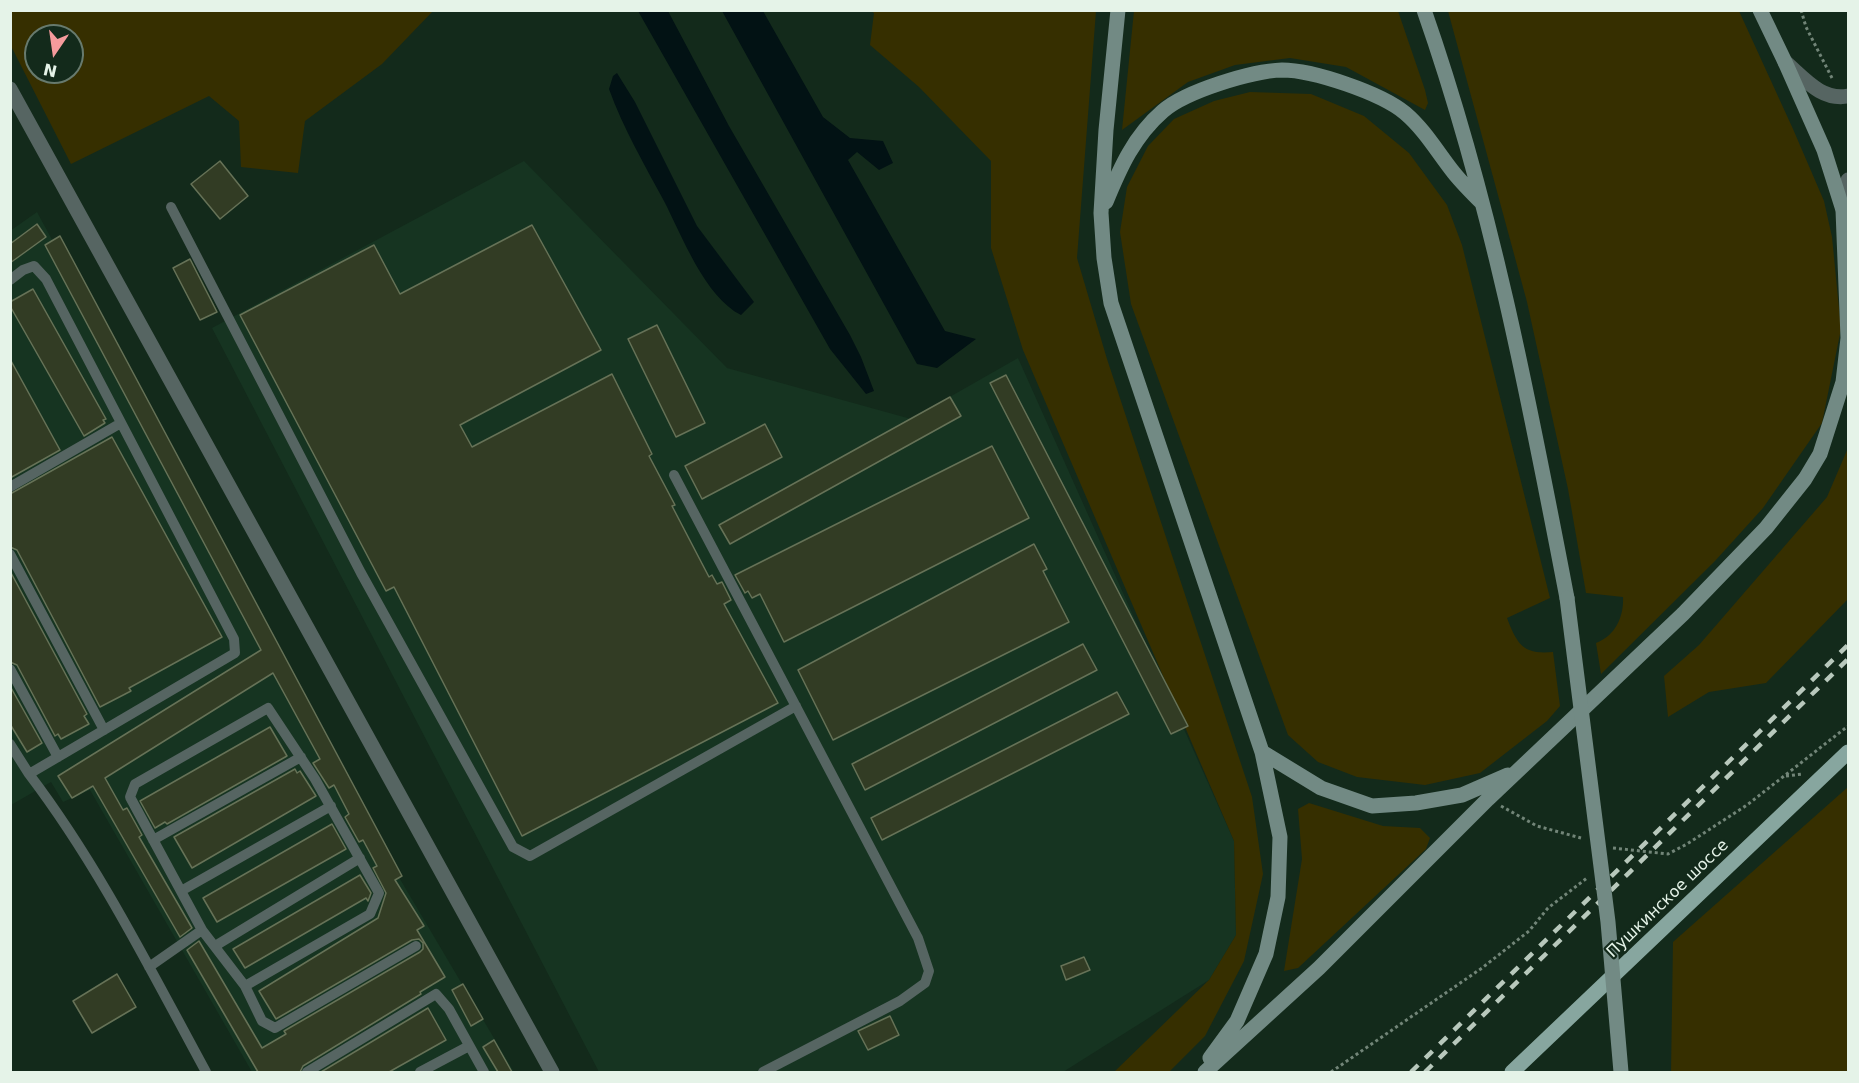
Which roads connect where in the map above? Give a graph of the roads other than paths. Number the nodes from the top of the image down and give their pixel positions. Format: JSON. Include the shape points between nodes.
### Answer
{"nodes":[{"id":1,"x":1118,"y":10,"type":"edge"},
{"id":2,"x":1760,"y":10,"type":"edge"},
{"id":3,"x":1424,"y":11,"type":"edge"},
{"id":4,"x":1785,"y":62,"type":"junction"},
{"id":5,"x":10,"y":89,"type":"edge"},
{"id":6,"x":1845,"y":97,"type":"edge"},
{"id":7,"x":1848,"y":180,"type":"edge"},
{"id":8,"x":1484,"y":205,"type":"junction"},
{"id":9,"x":171,"y":207,"type":"dead end"},
{"id":10,"x":1843,"y":210,"type":"junction"},
{"id":11,"x":1101,"y":213,"type":"junction"},
{"id":12,"x":10,"y":280,"type":"edge"},
{"id":13,"x":121,"y":423,"type":"junction"},
{"id":14,"x":674,"y":476,"type":"dead end"},
{"id":15,"x":10,"y":487,"type":"edge"},
{"id":16,"x":10,"y":554,"type":"edge"},
{"id":17,"x":10,"y":669,"type":"edge"},
{"id":18,"x":796,"y":706,"type":"junction"},
{"id":19,"x":104,"y":730,"type":"junction"},
{"id":20,"x":10,"y":744,"type":"edge"},
{"id":21,"x":1262,"y":752,"type":"junction"},
{"id":22,"x":1848,"y":752,"type":"edge"},
{"id":23,"x":58,"y":757,"type":"junction"},
{"id":24,"x":301,"y":757,"type":"junction"},
{"id":25,"x":1518,"y":771,"type":"junction"},
{"id":26,"x":29,"y":774,"type":"junction"},
{"id":27,"x":331,"y":806,"type":"junction"},
{"id":28,"x":153,"y":840,"type":"junction"},
{"id":29,"x":360,"y":858,"type":"junction"},
{"id":30,"x":181,"y":891,"type":"junction"},
{"id":31,"x":202,"y":930,"type":"junction"},
{"id":32,"x":214,"y":946,"type":"junction"},
{"id":33,"x":416,"y":946,"type":"dead end"},
{"id":34,"x":149,"y":967,"type":"junction"},
{"id":35,"x":245,"y":986,"type":"junction"},
{"id":36,"x":469,"y":1046,"type":"junction"},
{"id":37,"x":206,"y":1072,"type":"edge"},
{"id":38,"x":307,"y":1072,"type":"edge"},
{"id":39,"x":420,"y":1072,"type":"edge"},
{"id":40,"x":484,"y":1072,"type":"edge"},
{"id":41,"x":552,"y":1072,"type":"edge"},
{"id":42,"x":763,"y":1072,"type":"edge"},
{"id":43,"x":1200,"y":1072,"type":"edge"},
{"id":44,"x":1205,"y":1072,"type":"edge"},
{"id":45,"x":1512,"y":1072,"type":"edge"},
{"id":46,"x":1621,"y":1072,"type":"edge"}],
"edges":[{"from":1,"to":11,"type":"street"},
{"from":2,"to":4,"type":"street"},
{"from":3,"to":8,"type":"street"},
{"from":4,"to":6,"type":"street","via":[[1819,92]]},
{"from":4,"to":10,"type":"street","via":[[1824,150]]},
{"from":5,"to":41,"type":"street"},
{"from":7,"to":10,"type":"street"},
{"from":8,"to":11,"type":"street","via":[[1404,112],[1365,90],[1282,70],[1237,78],[1197,91],[1164,110],[1138,137]]},
{"from":8,"to":46,"type":"street","bridge":true,"via":[[1567,598],[1608,922]]},
{"from":9,"to":18,"type":"lane","via":[[361,573],[513,847],[530,856]]},
{"from":10,"to":25,"type":"street","via":[[1848,338],[1843,382],[1820,454],[1805,479],[1749,545],[1683,614]]},
{"from":11,"to":21,"type":"street","via":[[1111,303]]},
{"from":12,"to":13,"type":"lane","via":[[34,266],[46,279]]},
{"from":13,"to":15,"type":"lane"},
{"from":13,"to":19,"type":"lane","via":[[234,639],[235,653]]},
{"from":14,"to":18,"type":"lane"},
{"from":16,"to":19,"type":"lane"},
{"from":17,"to":23,"type":"lane"},
{"from":18,"to":42,"type":"lane","via":[[918,938],[929,971],[925,983],[900,1001]]},
{"from":19,"to":23,"type":"lane"},
{"from":20,"to":26,"type":"lane"},
{"from":21,"to":25,"type":"street","via":[[1321,788],[1372,806],[1462,795]]},
{"from":21,"to":43,"type":"street","via":[[1280,837],[1278,897],[1266,954],[1237,1021]]},
{"from":22,"to":45,"type":"main road","name":"Пушкинское шоссе"},
{"from":23,"to":26,"type":"lane"},
{"from":24,"to":27,"type":"lane"},
{"from":24,"to":28,"type":"lane"},
{"from":24,"to":28,"type":"lane","via":[[268,708],[135,784],[130,798]]},
{"from":25,"to":44,"type":"street","via":[[1319,968]]},
{"from":26,"to":34,"type":"lane","via":[[73,837]]},
{"from":27,"to":29,"type":"lane"},
{"from":27,"to":30,"type":"lane"},
{"from":28,"to":30,"type":"lane"},
{"from":29,"to":32,"type":"lane"},
{"from":29,"to":35,"type":"lane","via":[[379,893],[370,914]]},
{"from":30,"to":31,"type":"lane"},
{"from":31,"to":32,"type":"lane"},
{"from":31,"to":34,"type":"lane"},
{"from":32,"to":35,"type":"lane"},
{"from":33,"to":35,"type":"lane","via":[[276,1028],[262,1021]]},
{"from":34,"to":37,"type":"lane"},
{"from":36,"to":38,"type":"lane","via":[[436,994]]},
{"from":36,"to":39,"type":"lane"},
{"from":36,"to":40,"type":"lane"}]}
